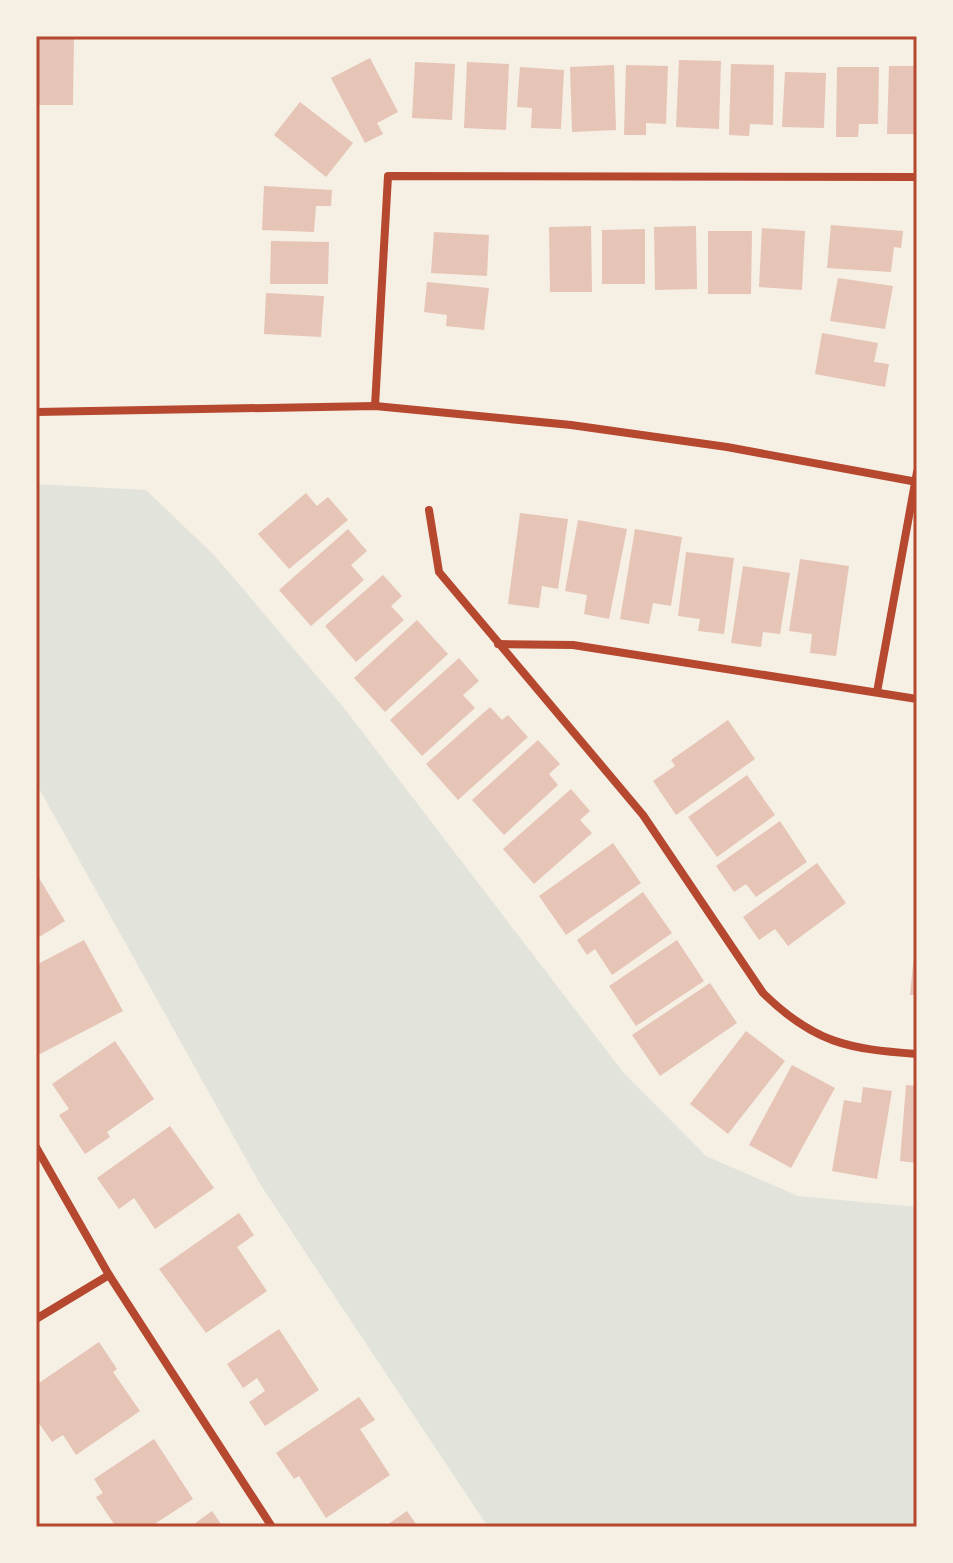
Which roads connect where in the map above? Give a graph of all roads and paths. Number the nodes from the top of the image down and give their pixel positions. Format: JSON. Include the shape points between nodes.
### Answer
{"nodes":[{"id":1,"x":917,"y":177,"type":"edge"},
{"id":2,"x":375,"y":406,"type":"junction"},
{"id":3,"x":36,"y":412,"type":"edge"},
{"id":4,"x":916,"y":479,"type":"edge"},
{"id":5,"x":429,"y":510,"type":"dead end"},
{"id":6,"x":498,"y":644,"type":"junction"},
{"id":7,"x":877,"y":692,"type":"junction"},
{"id":8,"x":917,"y":699,"type":"edge"},
{"id":9,"x":917,"y":1054,"type":"edge"},
{"id":10,"x":36,"y":1147,"type":"edge"},
{"id":11,"x":109,"y":1275,"type":"junction"},
{"id":12,"x":36,"y":1319,"type":"edge"},
{"id":13,"x":272,"y":1527,"type":"edge"}],
"edges":[{"from":1,"to":2,"type":"street","via":[[388,176]]},
{"from":2,"to":3,"type":"street"},
{"from":2,"to":4,"type":"street","via":[[571,425]]},
{"from":4,"to":7,"type":"street"},
{"from":5,"to":6,"type":"street","via":[[439,572]]},
{"from":6,"to":7,"type":"street","via":[[573,645]]},
{"from":6,"to":9,"type":"street","via":[[643,815],[763,993],[788,1018],[815,1035],[863,1050]]},
{"from":7,"to":8,"type":"street"},
{"from":10,"to":11,"type":"street"},
{"from":11,"to":12,"type":"street"},
{"from":11,"to":13,"type":"street"}]}
